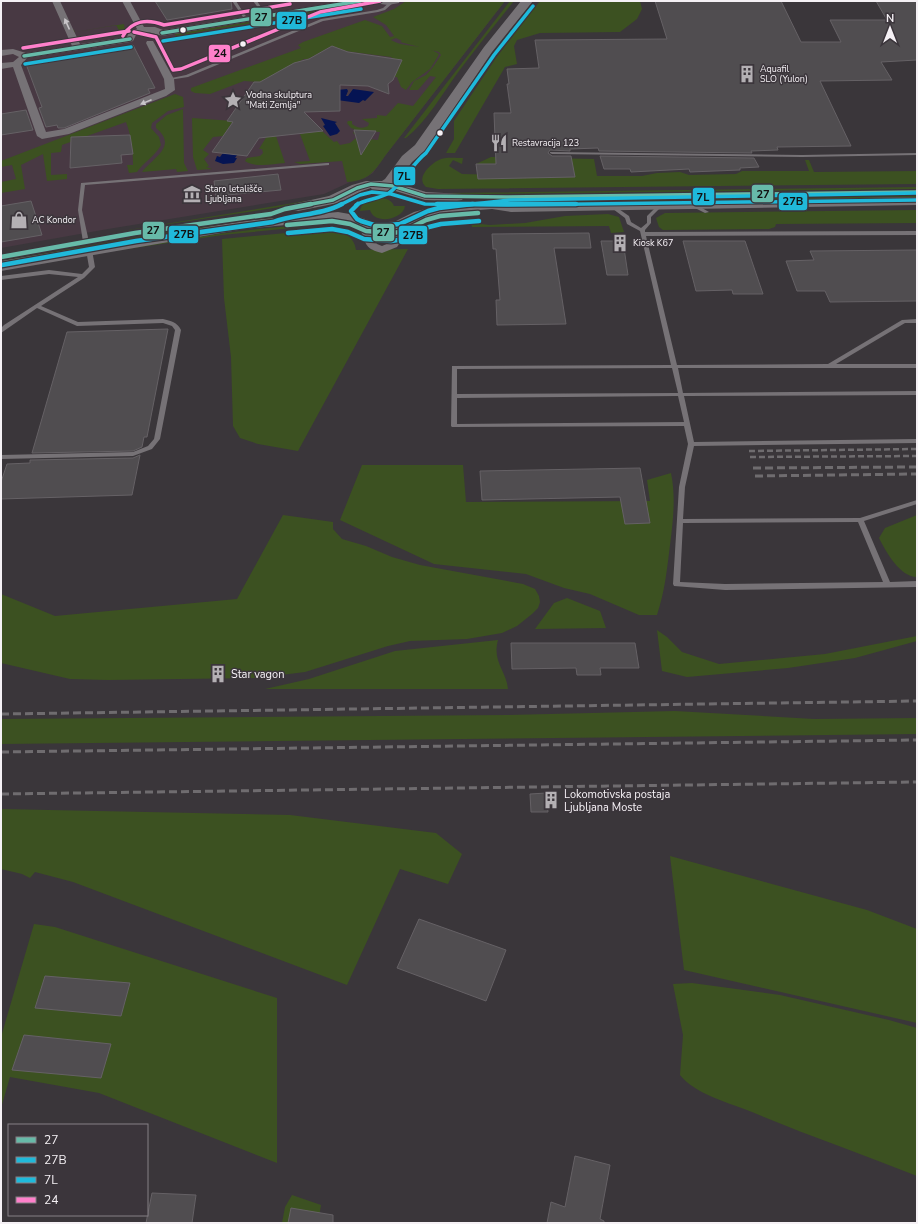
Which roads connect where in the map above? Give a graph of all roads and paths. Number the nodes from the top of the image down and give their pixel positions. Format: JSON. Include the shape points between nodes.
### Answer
{"nodes":[{"id":1,"x":56,"y":1,"type":"edge"},
{"id":2,"x":126,"y":1,"type":"edge"},
{"id":3,"x":234,"y":1,"type":"edge"},
{"id":4,"x":255,"y":1,"type":"edge"},
{"id":5,"x":360,"y":1,"type":"edge"},
{"id":6,"x":376,"y":1,"type":"edge"},
{"id":7,"x":526,"y":1,"type":"edge"},
{"id":8,"x":394,"y":2,"type":"edge"},
{"id":9,"x":244,"y":16,"type":"junction"},
{"id":10,"x":142,"y":30,"type":"junction"},
{"id":11,"x":162,"y":33,"type":"junction"},
{"id":12,"x":130,"y":39,"type":"junction"},
{"id":13,"x":150,"y":43,"type":"junction"},
{"id":14,"x":77,"y":47,"type":"junction"},
{"id":15,"x":2,"y":50,"type":"edge"},
{"id":16,"x":24,"y":56,"type":"junction"},
{"id":17,"x":16,"y":64,"type":"junction"},
{"id":18,"x":1,"y":66,"type":"edge"},
{"id":19,"x":169,"y":79,"type":"junction"},
{"id":20,"x":420,"y":148,"type":"junction"},
{"id":21,"x":552,"y":153,"type":"dead end"},
{"id":22,"x":917,"y":154,"type":"edge"},
{"id":23,"x":327,"y":164,"type":"dead end"},
{"id":24,"x":378,"y":186,"type":"junction"},
{"id":25,"x":917,"y":192,"type":"edge"},
{"id":26,"x":417,"y":200,"type":"junction"},
{"id":27,"x":917,"y":201,"type":"edge"},
{"id":28,"x":508,"y":203,"type":"junction"},
{"id":29,"x":662,"y":204,"type":"junction"},
{"id":30,"x":691,"y":204,"type":"junction"},
{"id":31,"x":611,"y":206,"type":"junction"},
{"id":32,"x":707,"y":212,"type":"dead end"},
{"id":33,"x":271,"y":214,"type":"junction"},
{"id":34,"x":346,"y":215,"type":"junction"},
{"id":35,"x":396,"y":230,"type":"junction"},
{"id":36,"x":366,"y":231,"type":"junction"},
{"id":37,"x":642,"y":232,"type":"junction"},
{"id":38,"x":917,"y":233,"type":"edge"},
{"id":39,"x":87,"y":246,"type":"junction"},
{"id":40,"x":1,"y":257,"type":"edge"},
{"id":41,"x":1,"y":266,"type":"edge"},
{"id":42,"x":83,"y":276,"type":"junction"},
{"id":43,"x":1,"y":278,"type":"edge"},
{"id":44,"x":37,"y":306,"type":"junction"},
{"id":45,"x":917,"y":321,"type":"edge"},
{"id":46,"x":1,"y":331,"type":"edge"},
{"id":47,"x":829,"y":366,"type":"junction"},
{"id":48,"x":917,"y":366,"type":"edge"},
{"id":49,"x":673,"y":367,"type":"junction"},
{"id":50,"x":917,"y":393,"type":"edge"},
{"id":51,"x":454,"y":396,"type":"junction"},
{"id":52,"x":681,"y":396,"type":"junction"},
{"id":53,"x":687,"y":424,"type":"junction"},
{"id":54,"x":917,"y":441,"type":"edge"},
{"id":55,"x":691,"y":444,"type":"junction"},
{"id":56,"x":1,"y":457,"type":"edge"},
{"id":57,"x":917,"y":502,"type":"edge"},
{"id":58,"x":860,"y":520,"type":"junction"},
{"id":59,"x":681,"y":521,"type":"junction"},
{"id":60,"x":917,"y":584,"type":"edge"},
{"id":61,"x":888,"y":585,"type":"junction"}],
"edges":[{"from":14,"to":1,"type":"street","one_way":true},
{"from":2,"to":10,"type":"street"},
{"from":3,"to":9,"type":"lane"},
{"from":4,"to":9,"type":"lane","via":[[261,10]]},
{"from":5,"to":9,"type":"street"},
{"from":6,"to":8,"type":"street"},
{"from":7,"to":20,"type":"main road","via":[[488,50]]},
{"from":8,"to":19,"type":"lane","via":[[378,11],[322,20],[187,76]]},
{"from":9,"to":11,"type":"street"},
{"from":10,"to":11,"type":"street"},
{"from":10,"to":12,"type":"street","via":[[132,34]]},
{"from":11,"to":13,"type":"street","via":[[158,40]]},
{"from":12,"to":13,"type":"street"},
{"from":12,"to":14,"type":"street"},
{"from":13,"to":19,"type":"street"},
{"from":14,"to":16,"type":"street"},
{"from":15,"to":16,"type":"street","via":[[17,52]]},
{"from":16,"to":17,"type":"street","via":[[23,60]]},
{"from":17,"to":18,"type":"street"},
{"from":19,"to":17,"type":"street","one_way":true,"via":[[170,89],[163,94],[66,132],[42,136]]},
{"from":20,"to":24,"type":"main road","via":[[407,159],[395,176]]},
{"from":20,"to":26,"type":"main road","via":[[419,160],[406,180]]},
{"from":21,"to":22,"type":"lane","via":[[802,156]]},
{"from":23,"to":39,"type":"lane","via":[[84,184],[80,210]]},
{"from":24,"to":26,"type":"main road"},
{"from":24,"to":33,"type":"main road","via":[[357,188],[333,200]]},
{"from":24,"to":34,"type":"main road","via":[[357,194]]},
{"from":25,"to":28,"type":"main road"},
{"from":26,"to":28,"type":"main road","via":[[431,197],[492,196]]},
{"from":26,"to":28,"type":"main road","via":[[432,210]]},
{"from":26,"to":35,"type":"main road","via":[[409,222]]},
{"from":27,"to":30,"type":"main road"},
{"from":28,"to":31,"type":"main road"},
{"from":28,"to":35,"type":"main road","via":[[492,212],[440,216]]},
{"from":29,"to":30,"type":"main road"},
{"from":29,"to":31,"type":"main road"},
{"from":29,"to":37,"type":"lane","via":[[649,217],[649,223]]},
{"from":30,"to":32,"type":"lane"},
{"from":31,"to":37,"type":"lane","via":[[627,216],[629,223]]},
{"from":33,"to":34,"type":"main road","via":[[319,210]]},
{"from":33,"to":39,"type":"main road"},
{"from":34,"to":35,"type":"main road","via":[[376,227]]},
{"from":34,"to":36,"type":"main road"},
{"from":34,"to":39,"type":"main road","via":[[323,221]]},
{"from":35,"to":36,"type":"main road"},
{"from":35,"to":36,"type":"street","via":[[393,245],[382,250],[372,246]]},
{"from":37,"to":38,"type":"lane"},
{"from":37,"to":49,"type":"lane"},
{"from":39,"to":40,"type":"main road"},
{"from":39,"to":41,"type":"main road"},
{"from":39,"to":42,"type":"lane","via":[[92,267]]},
{"from":42,"to":43,"type":"lane","via":[[49,272]]},
{"from":42,"to":44,"type":"lane"},
{"from":44,"to":46,"type":"lane"},
{"from":44,"to":56,"type":"lane","via":[[77,324],[163,321],[177,326],[157,439],[149,449],[133,454]]},
{"from":45,"to":47,"type":"lane","via":[[904,321]]},
{"from":47,"to":48,"type":"lane"},
{"from":47,"to":49,"type":"lane"},
{"from":49,"to":51,"type":"lane","via":[[454,368]]},
{"from":49,"to":52,"type":"lane"},
{"from":50,"to":52,"type":"lane"},
{"from":51,"to":52,"type":"lane"},
{"from":51,"to":53,"type":"lane","via":[[454,426]]},
{"from":52,"to":53,"type":"lane"},
{"from":53,"to":55,"type":"lane"},
{"from":54,"to":55,"type":"lane"},
{"from":55,"to":59,"type":"lane","via":[[682,487]]},
{"from":57,"to":58,"type":"lane"},
{"from":58,"to":59,"type":"lane"},
{"from":58,"to":61,"type":"lane"},
{"from":59,"to":61,"type":"lane","via":[[676,584],[725,587]]},
{"from":60,"to":61,"type":"lane"}]}
